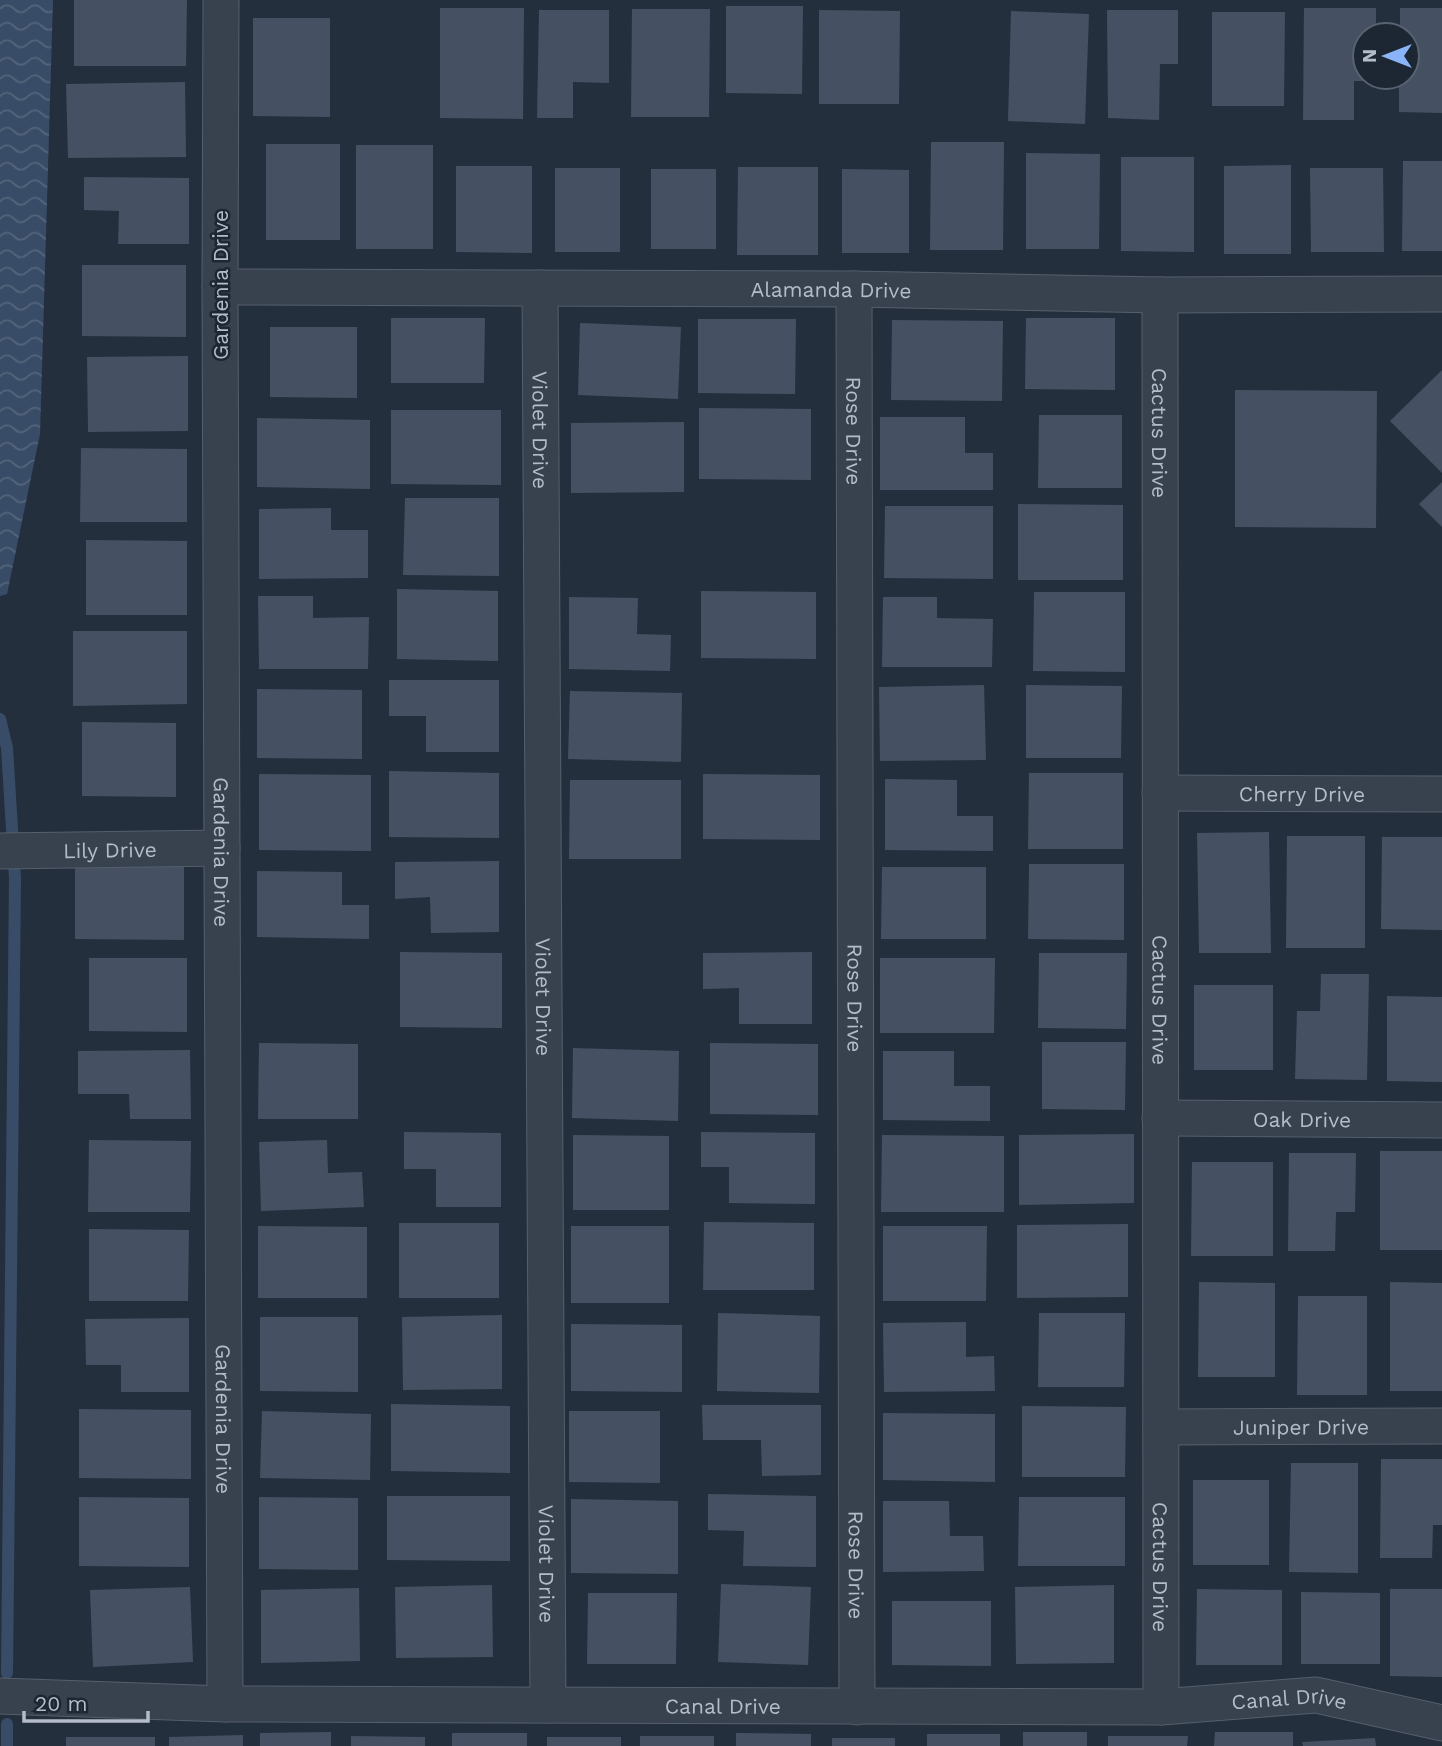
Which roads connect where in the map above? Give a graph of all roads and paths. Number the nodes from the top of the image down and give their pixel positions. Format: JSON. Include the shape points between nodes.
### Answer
{"nodes":[{"id":1,"x":221,"y":0,"type":"edge"},
{"id":2,"x":220,"y":287,"type":"junction"},
{"id":3,"x":540,"y":288,"type":"junction"},
{"id":4,"x":854,"y":289,"type":"junction"},
{"id":5,"x":1442,"y":294,"type":"edge"},
{"id":6,"x":1160,"y":295,"type":"junction"},
{"id":7,"x":1160,"y":793,"type":"junction"},
{"id":8,"x":1442,"y":794,"type":"edge"},
{"id":9,"x":222,"y":848,"type":"junction"},
{"id":10,"x":0,"y":851,"type":"edge"},
{"id":11,"x":1160,"y":1118,"type":"junction"},
{"id":12,"x":1442,"y":1120,"type":"edge"},
{"id":13,"x":1442,"y":1426,"type":"edge"},
{"id":14,"x":1161,"y":1427,"type":"junction"},
{"id":15,"x":0,"y":1696,"type":"edge"},
{"id":16,"x":225,"y":1704,"type":"junction"},
{"id":17,"x":548,"y":1705,"type":"junction"},
{"id":18,"x":857,"y":1707,"type":"junction"},
{"id":19,"x":1161,"y":1707,"type":"junction"},
{"id":20,"x":1442,"y":1723,"type":"edge"}],
"edges":[{"from":1,"to":2,"type":"street","name":"Gardenia Drive"},
{"from":2,"to":3,"type":"street","name":"Alamanda Drive"},
{"from":2,"to":9,"type":"street","name":"Gardenia Drive"},
{"from":3,"to":4,"type":"street","name":"Alamanda Drive"},
{"from":3,"to":17,"type":"street","name":"Violet Drive"},
{"from":4,"to":6,"type":"street","name":"Alamanda Drive"},
{"from":4,"to":18,"type":"street","name":"Rose Drive"},
{"from":5,"to":6,"type":"street","name":"Alamanda Drive"},
{"from":6,"to":7,"type":"street","name":"Cactus Drive"},
{"from":7,"to":8,"type":"street","name":"Cherry Drive"},
{"from":7,"to":11,"type":"street","name":"Cactus Drive"},
{"from":9,"to":10,"type":"street","name":"Lily Drive"},
{"from":9,"to":16,"type":"street","name":"Gardenia Drive"},
{"from":11,"to":12,"type":"street","name":"Oak Drive"},
{"from":11,"to":14,"type":"street","name":"Cactus Drive"},
{"from":13,"to":14,"type":"street","name":"Juniper Drive"},
{"from":14,"to":19,"type":"street","name":"Cactus Drive"},
{"from":15,"to":16,"type":"street","name":"Canal Drive"},
{"from":16,"to":17,"type":"street","name":"Canal Drive"},
{"from":17,"to":18,"type":"street","name":"Canal Drive"},
{"from":18,"to":19,"type":"street","name":"Canal Drive"},
{"from":19,"to":20,"type":"street","name":"Canal Drive","via":[[1316,1695]]}]}
